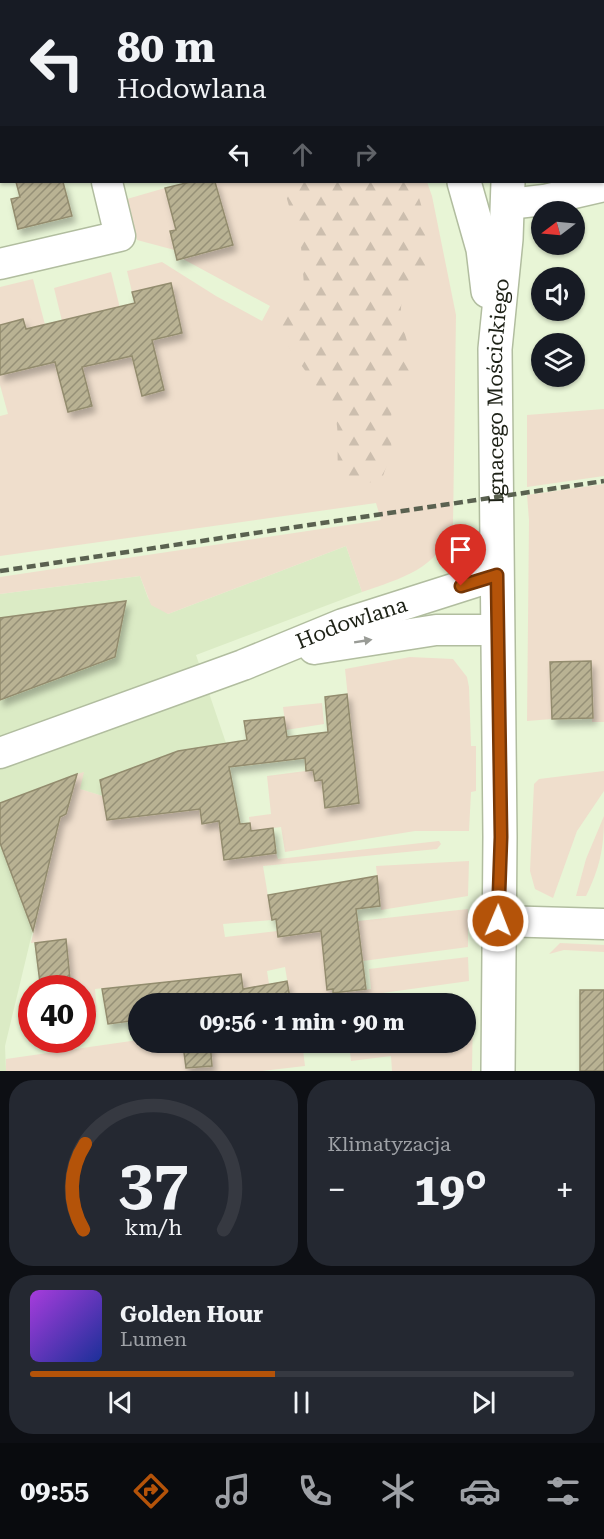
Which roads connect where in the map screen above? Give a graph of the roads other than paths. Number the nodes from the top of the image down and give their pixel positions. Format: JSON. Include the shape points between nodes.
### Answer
{"nodes":[{"id":1,"x":107,"y":183,"type":"edge"},
{"id":2,"x":464,"y":183,"type":"edge"},
{"id":3,"x":604,"y":186,"type":"edge"},
{"id":4,"x":508,"y":193,"type":"edge"},
{"id":5,"x":0,"y":264,"type":"edge"},
{"id":6,"x":495,"y":349,"type":"junction"},
{"id":7,"x":497,"y":575,"type":"junction"},
{"id":8,"x":498,"y":630,"type":"junction"},
{"id":9,"x":243,"y":665,"type":"junction"},
{"id":10,"x":0,"y":753,"type":"edge"},
{"id":11,"x":498,"y":921,"type":"junction"},
{"id":12,"x":604,"y":924,"type":"edge"},
{"id":13,"x":498,"y":1071,"type":"edge"}],
"edges":[{"from":1,"to":5,"type":"street","via":[[120,236]]},
{"from":2,"to":6,"type":"street","via":[[483,249]]},
{"from":3,"to":4,"type":"street","via":[[544,200]]},
{"from":4,"to":6,"type":"street","name":"Ignacego Mościckiego"},
{"from":6,"to":7,"type":"street","name":"Ignacego Mościckiego"},
{"from":7,"to":8,"type":"street","name":"Ignacego Mościckiego"},
{"from":7,"to":9,"type":"street","name":"Hodowlana","via":[[343,624]]},
{"from":9,"to":8,"type":"street","name":"Hodowlana","one_way":true,"via":[[436,630]]},
{"from":8,"to":11,"type":"street","name":"Ignacego Mościckiego"},
{"from":9,"to":10,"type":"street","name":"Hodowlana"},
{"from":11,"to":12,"type":"street"},
{"from":11,"to":13,"type":"street","name":"Ignacego Mościckiego"}]}
